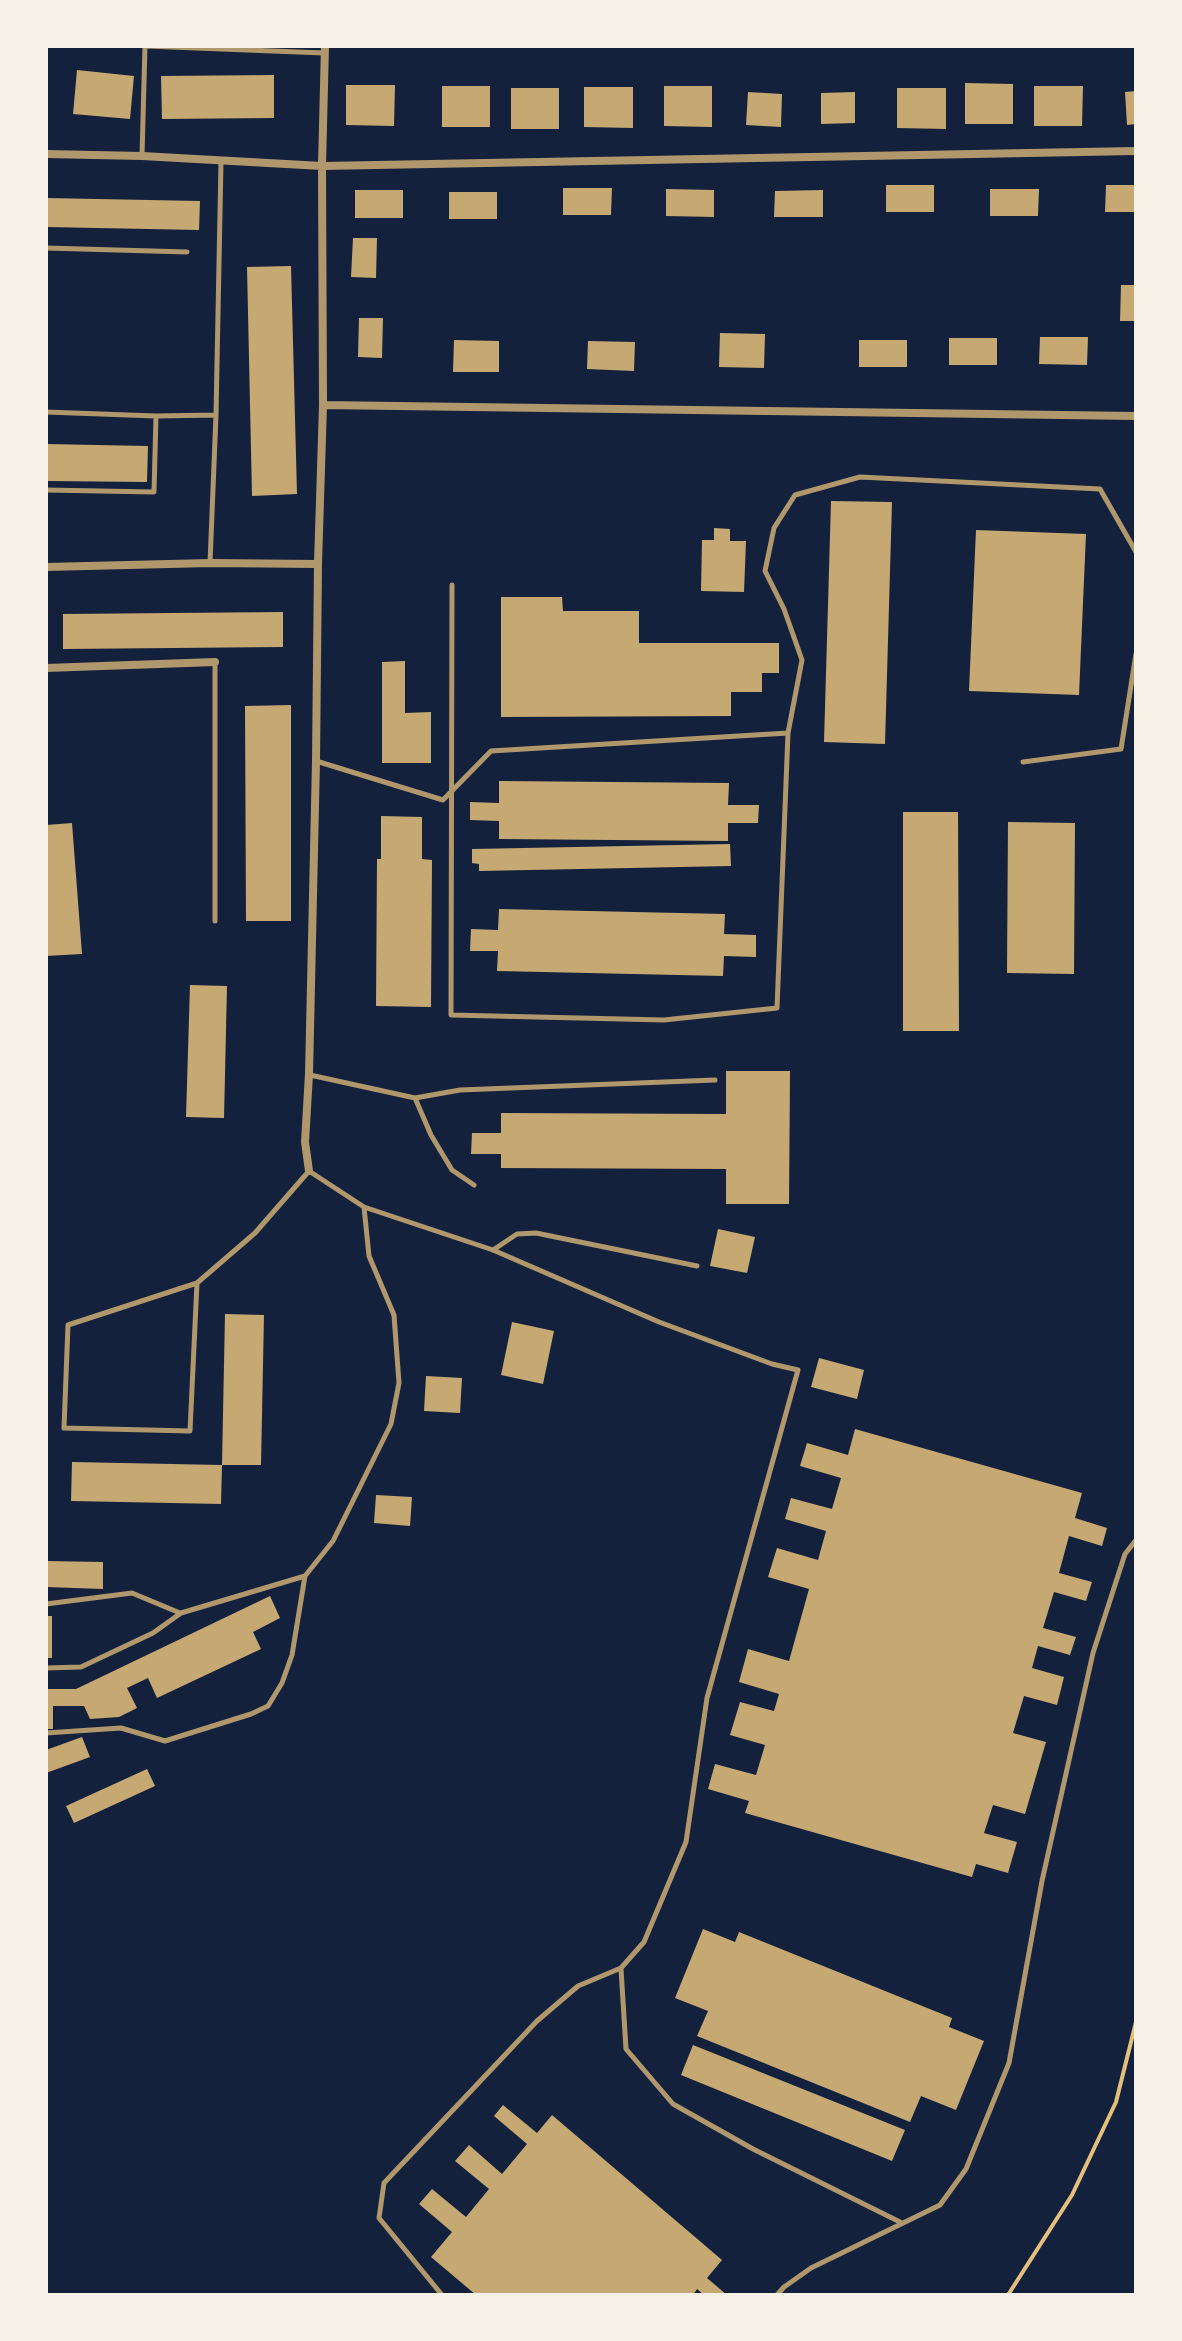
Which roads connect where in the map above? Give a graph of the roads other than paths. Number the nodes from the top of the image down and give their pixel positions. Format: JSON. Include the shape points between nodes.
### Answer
{"nodes":[{"id":1,"x":145,"y":46,"type":"edge"},
{"id":2,"x":215,"y":47,"type":"edge"},
{"id":3,"x":325,"y":50,"type":"edge"},
{"id":4,"x":1136,"y":151,"type":"edge"},
{"id":5,"x":46,"y":154,"type":"edge"},
{"id":6,"x":142,"y":156,"type":"junction"},
{"id":7,"x":221,"y":162,"type":"junction"},
{"id":8,"x":322,"y":166,"type":"junction"},
{"id":9,"x":46,"y":248,"type":"edge"},
{"id":10,"x":187,"y":252,"type":"dead end"},
{"id":11,"x":323,"y":405,"type":"junction"},
{"id":12,"x":46,"y":412,"type":"edge"},
{"id":13,"x":216,"y":415,"type":"junction"},
{"id":14,"x":156,"y":416,"type":"junction"},
{"id":15,"x":1136,"y":416,"type":"edge"},
{"id":16,"x":46,"y":490,"type":"edge"},
{"id":17,"x":1136,"y":552,"type":"edge"},
{"id":18,"x":210,"y":563,"type":"junction"},
{"id":19,"x":318,"y":564,"type":"junction"},
{"id":20,"x":46,"y":567,"type":"edge"},
{"id":21,"x":452,"y":585,"type":"dead end"},
{"id":22,"x":1136,"y":654,"type":"edge"},
{"id":23,"x":215,"y":662,"type":"joint"},
{"id":24,"x":46,"y":668,"type":"edge"},
{"id":25,"x":788,"y":733,"type":"junction"},
{"id":26,"x":316,"y":761,"type":"junction"},
{"id":27,"x":1023,"y":762,"type":"dead end"},
{"id":28,"x":452,"y":791,"type":"junction"},
{"id":29,"x":215,"y":921,"type":"dead end"},
{"id":30,"x":309,"y":1074,"type":"junction"},
{"id":31,"x":715,"y":1080,"type":"dead end"},
{"id":32,"x":415,"y":1098,"type":"junction"},
{"id":33,"x":309,"y":1171,"type":"junction"},
{"id":34,"x":474,"y":1185,"type":"dead end"},
{"id":35,"x":364,"y":1207,"type":"junction"},
{"id":36,"x":493,"y":1250,"type":"junction"},
{"id":37,"x":697,"y":1266,"type":"dead end"},
{"id":38,"x":197,"y":1283,"type":"junction"},
{"id":39,"x":1136,"y":1540,"type":"edge"},
{"id":40,"x":305,"y":1576,"type":"junction"},
{"id":41,"x":46,"y":1604,"type":"edge"},
{"id":42,"x":181,"y":1613,"type":"junction"},
{"id":43,"x":46,"y":1668,"type":"edge"},
{"id":44,"x":46,"y":1733,"type":"edge"},
{"id":45,"x":621,"y":1968,"type":"junction"},
{"id":46,"x":903,"y":2223,"type":"junction"},
{"id":47,"x":442,"y":2295,"type":"edge"},
{"id":48,"x":777,"y":2295,"type":"edge"}],
"edges":[{"from":1,"to":2,"type":"lane"},
{"from":1,"to":6,"type":"lane"},
{"from":2,"to":3,"type":"lane"},
{"from":3,"to":8,"type":"street"},
{"from":4,"to":8,"type":"street"},
{"from":5,"to":6,"type":"street"},
{"from":6,"to":7,"type":"street"},
{"from":7,"to":8,"type":"street"},
{"from":7,"to":13,"type":"lane"},
{"from":8,"to":11,"type":"street"},
{"from":9,"to":10,"type":"lane"},
{"from":11,"to":15,"type":"street"},
{"from":11,"to":19,"type":"street"},
{"from":12,"to":14,"type":"lane"},
{"from":13,"to":14,"type":"lane"},
{"from":13,"to":18,"type":"lane"},
{"from":14,"to":16,"type":"lane","via":[[154,492]]},
{"from":17,"to":25,"type":"lane","via":[[1100,489],[860,477],[795,495],[774,528],[765,571],[802,660]]},
{"from":18,"to":19,"type":"street"},
{"from":18,"to":20,"type":"street"},
{"from":19,"to":26,"type":"street"},
{"from":21,"to":28,"type":"lane"},
{"from":22,"to":27,"type":"lane","via":[[1121,749]]},
{"from":23,"to":24,"type":"street"},
{"from":23,"to":29,"type":"lane"},
{"from":25,"to":28,"type":"lane","via":[[491,751]]},
{"from":25,"to":28,"type":"lane","via":[[777,1008],[664,1020],[451,1015]]},
{"from":26,"to":28,"type":"lane","via":[[443,800]]},
{"from":26,"to":30,"type":"street"},
{"from":30,"to":32,"type":"lane"},
{"from":30,"to":33,"type":"street"},
{"from":31,"to":32,"type":"lane","via":[[460,1090]]},
{"from":32,"to":34,"type":"lane","via":[[452,1170]]},
{"from":33,"to":35,"type":"lane"},
{"from":33,"to":38,"type":"lane","via":[[255,1233]]},
{"from":35,"to":36,"type":"lane"},
{"from":35,"to":40,"type":"lane","via":[[369,1256],[394,1315],[399,1383],[391,1424],[333,1541]]},
{"from":36,"to":37,"type":"lane","via":[[517,1234],[536,1233]]},
{"from":36,"to":45,"type":"lane","via":[[659,1322],[798,1370],[707,1698],[686,1842],[644,1942]]},
{"from":38,"to":38,"type":"lane","via":[[190,1431],[64,1428],[68,1325]]},
{"from":39,"to":46,"type":"lane","via":[[1125,1554],[1093,1653],[1042,1881],[1009,2063],[966,2169],[940,2205]]},
{"from":40,"to":42,"type":"lane"},
{"from":40,"to":44,"type":"lane","via":[[292,1655],[268,1706],[165,1741],[121,1728]]},
{"from":41,"to":42,"type":"lane","via":[[132,1593]]},
{"from":42,"to":43,"type":"lane","via":[[153,1633],[81,1667]]},
{"from":45,"to":46,"type":"lane","via":[[626,2049],[673,2104]]},
{"from":45,"to":47,"type":"lane","via":[[578,1986],[537,2021],[384,2183],[379,2218]]},
{"from":46,"to":48,"type":"lane","via":[[811,2268]]}]}
